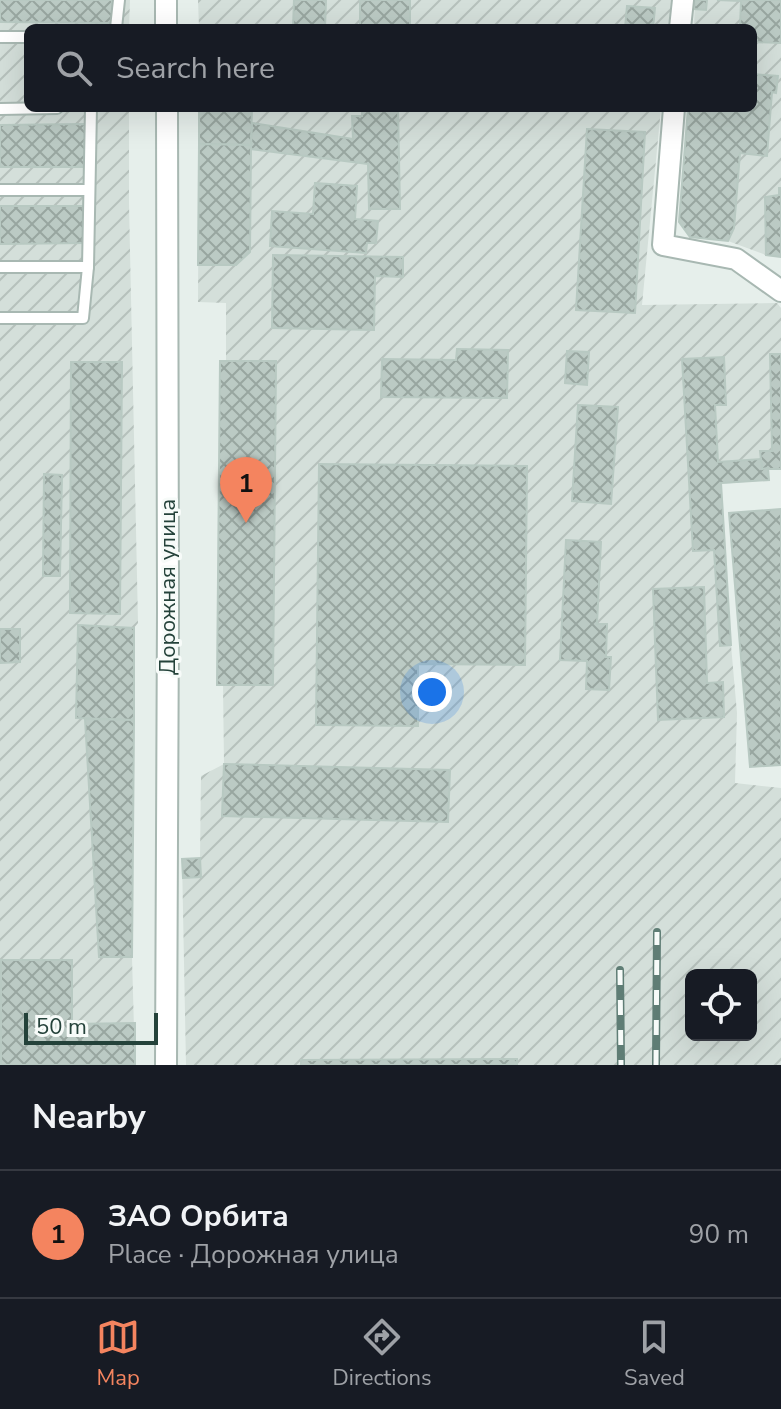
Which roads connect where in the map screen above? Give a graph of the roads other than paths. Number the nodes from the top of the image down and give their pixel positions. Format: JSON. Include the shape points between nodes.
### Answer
{"nodes":[{"id":1,"x":119,"y":0,"type":"edge"},
{"id":2,"x":166,"y":0,"type":"edge"},
{"id":3,"x":683,"y":0,"type":"edge"},
{"id":4,"x":116,"y":24,"type":"edge"},
{"id":5,"x":166,"y":24,"type":"edge"},
{"id":6,"x":680,"y":24,"type":"edge"},
{"id":7,"x":0,"y":37,"type":"edge"},
{"id":8,"x":24,"y":37,"type":"edge"},
{"id":9,"x":0,"y":109,"type":"edge"},
{"id":10,"x":24,"y":109,"type":"edge"},
{"id":11,"x":91,"y":112,"type":"edge"},
{"id":12,"x":167,"y":112,"type":"edge"},
{"id":13,"x":674,"y":112,"type":"edge"},
{"id":14,"x":0,"y":190,"type":"edge"},
{"id":15,"x":88,"y":190,"type":"junction"},
{"id":16,"x":0,"y":267,"type":"edge"},
{"id":17,"x":88,"y":267,"type":"junction"},
{"id":18,"x":781,"y":291,"type":"edge"},
{"id":19,"x":0,"y":318,"type":"edge"},
{"id":20,"x":166,"y":1065,"type":"edge"}],
"edges":[{"from":1,"to":4,"type":"lane"},
{"from":2,"to":5,"type":"street"},
{"from":3,"to":6,"type":"street"},
{"from":7,"to":8,"type":"lane"},
{"from":9,"to":10,"type":"lane"},
{"from":11,"to":15,"type":"lane"},
{"from":12,"to":20,"type":"street","name":"Дорожная улица"},
{"from":13,"to":18,"type":"street","via":[[663,245],[736,259]]},
{"from":14,"to":15,"type":"lane"},
{"from":15,"to":17,"type":"lane"},
{"from":16,"to":17,"type":"lane"},
{"from":17,"to":19,"type":"lane","via":[[83,318]]}]}
